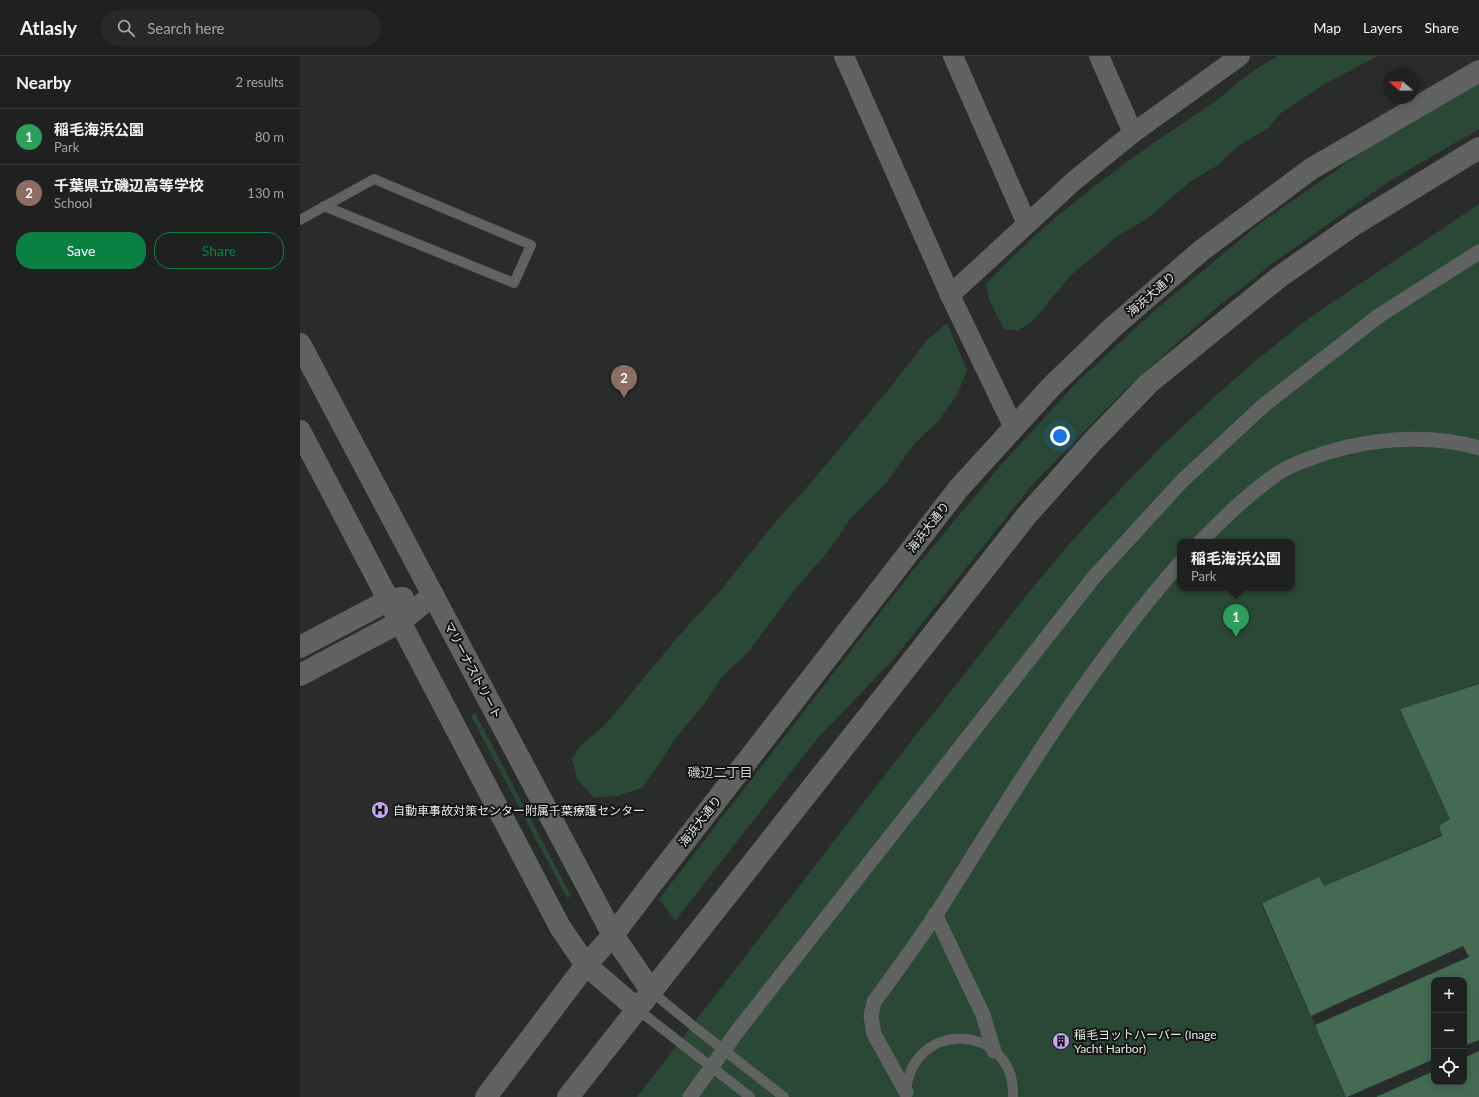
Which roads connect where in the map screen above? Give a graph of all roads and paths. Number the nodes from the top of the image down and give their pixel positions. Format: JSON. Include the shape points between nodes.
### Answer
{"nodes":[{"id":1,"x":844,"y":56,"type":"edge"},
{"id":2,"x":953,"y":56,"type":"edge"},
{"id":3,"x":1099,"y":56,"type":"edge"},
{"id":4,"x":1240,"y":56,"type":"edge"},
{"id":5,"x":1479,"y":71,"type":"edge"},
{"id":6,"x":1133,"y":133,"type":"junction"},
{"id":7,"x":1479,"y":148,"type":"edge"},
{"id":8,"x":324,"y":206,"type":"junction"},
{"id":9,"x":300,"y":220,"type":"edge"},
{"id":10,"x":1027,"y":224,"type":"junction"},
{"id":11,"x":1479,"y":252,"type":"edge"},
{"id":12,"x":950,"y":295,"type":"junction"},
{"id":13,"x":300,"y":344,"type":"edge"},
{"id":14,"x":1014,"y":428,"type":"junction"},
{"id":15,"x":300,"y":431,"type":"edge"},
{"id":16,"x":1479,"y":448,"type":"edge"},
{"id":17,"x":1203,"y":539,"type":"edge"},
{"id":18,"x":1177,"y":567,"type":"edge"},
{"id":19,"x":433,"y":595,"type":"junction"},
{"id":20,"x":389,"y":600,"type":"junction"},
{"id":21,"x":400,"y":622,"type":"junction"},
{"id":22,"x":300,"y":646,"type":"edge"},
{"id":23,"x":300,"y":675,"type":"edge"},
{"id":24,"x":936,"y":914,"type":"junction"},
{"id":25,"x":613,"y":935,"type":"junction"},
{"id":26,"x":586,"y":965,"type":"junction"},
{"id":27,"x":652,"y":992,"type":"junction"},
{"id":28,"x":637,"y":1009,"type":"junction"},
{"id":29,"x":723,"y":1050,"type":"junction"},
{"id":30,"x":994,"y":1051,"type":"junction"},
{"id":31,"x":711,"y":1067,"type":"junction"},
{"id":32,"x":906,"y":1095,"type":"edge"},
{"id":33,"x":486,"y":1097,"type":"edge"},
{"id":34,"x":568,"y":1097,"type":"edge"},
{"id":35,"x":690,"y":1097,"type":"edge"},
{"id":36,"x":750,"y":1097,"type":"edge"},
{"id":37,"x":784,"y":1097,"type":"edge"},
{"id":38,"x":1013,"y":1097,"type":"edge"}],
"edges":[{"from":1,"to":12,"type":"street"},
{"from":2,"to":10,"type":"street"},
{"from":3,"to":6,"type":"street"},
{"from":4,"to":6,"type":"street"},
{"from":5,"to":14,"type":"street","name":"海浜大通り","via":[[1311,169],[1202,250],[1112,328],[1051,387]]},
{"from":6,"to":10,"type":"street","via":[[1074,180]]},
{"from":7,"to":27,"type":"street","via":[[1355,224],[1284,274],[1149,383],[1027,515]]},
{"from":8,"to":8,"type":"lane","via":[[374,179],[531,245],[514,283]]},
{"from":8,"to":9,"type":"lane"},
{"from":10,"to":12,"type":"street"},
{"from":11,"to":29,"type":"street","via":[[1374,320],[1264,405],[1182,481],[1094,577]]},
{"from":12,"to":14,"type":"street"},
{"from":13,"to":19,"type":"street","name":"マリーナストリート"},
{"from":14,"to":25,"type":"street","name":"海浜大通り","via":[[954,494]]},
{"from":15,"to":20,"type":"street"},
{"from":16,"to":17,"type":"street","via":[[1460,442],[1423,439],[1361,443],[1323,453],[1284,469],[1239,502]]},
{"from":18,"to":24,"type":"street","via":[[1118,639],[1040,750]]},
{"from":19,"to":20,"type":"street"},
{"from":19,"to":21,"type":"street"},
{"from":19,"to":25,"type":"street","name":"マリーナストリート"},
{"from":20,"to":21,"type":"street"},
{"from":20,"to":22,"type":"street"},
{"from":21,"to":23,"type":"street"},
{"from":21,"to":26,"type":"street","via":[[560,927]]},
{"from":24,"to":30,"type":"street","via":[[983,1016]]},
{"from":24,"to":32,"type":"street","via":[[874,1002],[871,1016],[874,1034]]},
{"from":25,"to":26,"type":"street","name":"海浜大通り"},
{"from":25,"to":27,"type":"street","name":"マリーナストリート"},
{"from":26,"to":28,"type":"street"},
{"from":26,"to":33,"type":"street","name":"海浜大通り"},
{"from":27,"to":28,"type":"street"},
{"from":27,"to":29,"type":"lane"},
{"from":28,"to":31,"type":"lane"},
{"from":28,"to":34,"type":"street"},
{"from":29,"to":31,"type":"street"},
{"from":29,"to":37,"type":"lane"},
{"from":30,"to":32,"type":"lane","via":[[982,1043],[955,1038],[930,1047],[920,1056],[907,1079]]},
{"from":30,"to":38,"type":"lane","via":[[1004,1061],[1010,1074]]},
{"from":31,"to":35,"type":"street"},
{"from":31,"to":36,"type":"lane"}]}
